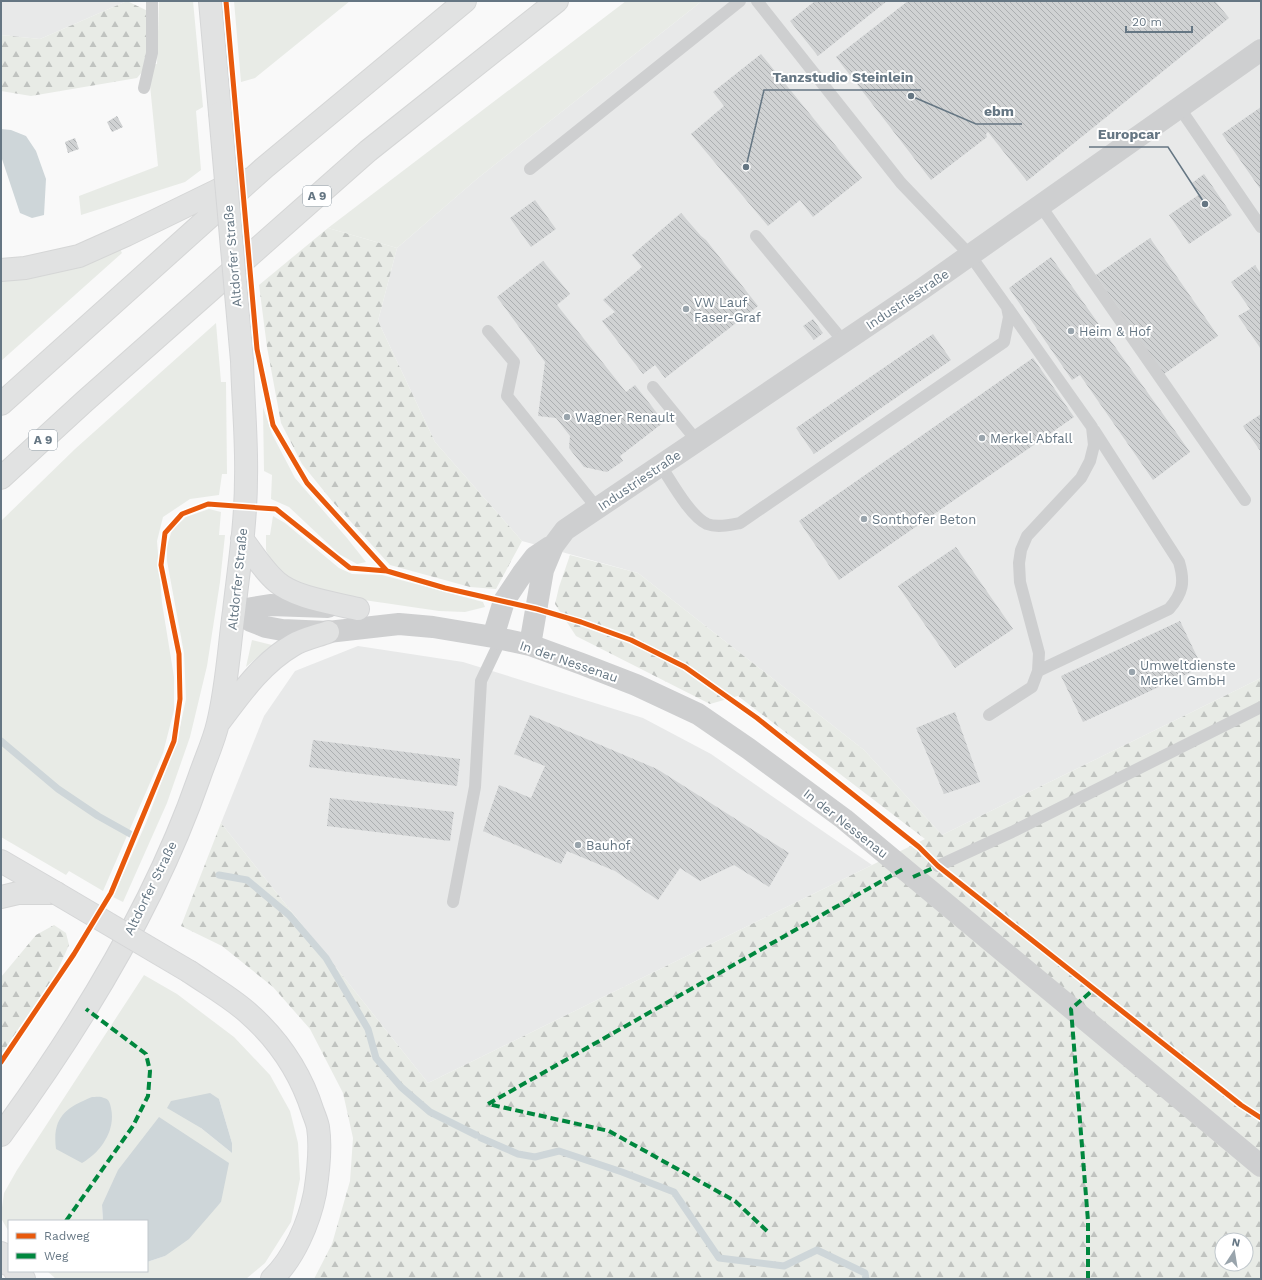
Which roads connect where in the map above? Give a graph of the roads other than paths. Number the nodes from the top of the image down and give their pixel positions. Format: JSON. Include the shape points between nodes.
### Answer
{"nodes":[{"id":1,"x":152,"y":1,"type":"edge"},
{"id":2,"x":210,"y":1,"type":"edge"},
{"id":3,"x":465,"y":1,"type":"edge"},
{"id":4,"x":557,"y":1,"type":"edge"},
{"id":5,"x":740,"y":1,"type":"edge"},
{"id":6,"x":757,"y":1,"type":"edge"},
{"id":7,"x":1261,"y":50,"type":"edge"},
{"id":8,"x":144,"y":88,"type":"dead end"},
{"id":9,"x":1179,"y":107,"type":"junction"},
{"id":10,"x":264,"y":168,"type":"junction"},
{"id":11,"x":530,"y":169,"type":"dead end"},
{"id":12,"x":1040,"y":206,"type":"junction"},
{"id":13,"x":1261,"y":227,"type":"edge"},
{"id":14,"x":756,"y":236,"type":"dead end"},
{"id":15,"x":970,"y":255,"type":"junction"},
{"id":16,"x":1,"y":270,"type":"edge"},
{"id":17,"x":1007,"y":307,"type":"junction"},
{"id":18,"x":488,"y":331,"type":"dead end"},
{"id":19,"x":844,"y":342,"type":"junction"},
{"id":20,"x":653,"y":387,"type":"dead end"},
{"id":21,"x":1,"y":404,"type":"edge"},
{"id":22,"x":1092,"y":427,"type":"junction"},
{"id":23,"x":697,"y":442,"type":"junction"},
{"id":24,"x":660,"y":466,"type":"junction"},
{"id":25,"x":1,"y":478,"type":"edge"},
{"id":26,"x":1245,"y":500,"type":"dead end"},
{"id":27,"x":597,"y":508,"type":"junction"},
{"id":28,"x":242,"y":538,"type":"junction"},
{"id":29,"x":553,"y":546,"type":"junction"},
{"id":30,"x":358,"y":609,"type":"junction"},
{"id":31,"x":234,"y":611,"type":"junction"},
{"id":32,"x":399,"y":624,"type":"junction"},
{"id":33,"x":328,"y":632,"type":"junction"},
{"id":34,"x":497,"y":638,"type":"junction"},
{"id":35,"x":530,"y":645,"type":"junction"},
{"id":36,"x":1038,"y":672,"type":"junction"},
{"id":37,"x":1261,"y":707,"type":"edge"},
{"id":38,"x":989,"y":715,"type":"dead end"},
{"id":39,"x":218,"y":724,"type":"junction"},
{"id":40,"x":1,"y":861,"type":"edge"},
{"id":41,"x":938,"y":866,"type":"dead end"},
{"id":42,"x":56,"y":893,"type":"junction"},
{"id":43,"x":1,"y":897,"type":"edge"},
{"id":44,"x":453,"y":902,"type":"dead end"},
{"id":45,"x":20,"y":1109,"type":"junction"},
{"id":46,"x":1,"y":1135,"type":"edge"},
{"id":47,"x":1,"y":1146,"type":"edge"},
{"id":48,"x":1261,"y":1166,"type":"edge"},
{"id":49,"x":1,"y":1253,"type":"edge"},
{"id":50,"x":8,"y":1264,"type":"edge"},
{"id":51,"x":16,"y":1272,"type":"edge"},
{"id":52,"x":24,"y":1279,"type":"edge"},
{"id":53,"x":272,"y":1279,"type":"edge"}],
"edges":[{"from":1,"to":8,"type":"lane","via":[[152,52]]},
{"from":2,"to":28,"type":"main road","name":"Altdorfer Straße","bridge":true,"via":[[242,361],[246,478]]},
{"from":3,"to":10,"type":"main road"},
{"from":4,"to":25,"type":"main road","number":"A 9","via":[[368,151]]},
{"from":5,"to":11,"type":"lane"},
{"from":6,"to":15,"type":"lane","via":[[901,183]]},
{"from":7,"to":9,"type":"street","name":"Industriestraße"},
{"from":9,"to":12,"type":"street","name":"Industriestraße"},
{"from":9,"to":13,"type":"lane"},
{"from":10,"to":16,"type":"main road","via":[[79,256],[26,268]]},
{"from":10,"to":21,"type":"main road"},
{"from":12,"to":15,"type":"street","name":"Industriestraße"},
{"from":12,"to":26,"type":"lane"},
{"from":14,"to":19,"type":"lane"},
{"from":15,"to":17,"type":"lane"},
{"from":15,"to":19,"type":"street","name":"Industriestraße"},
{"from":17,"to":22,"type":"lane"},
{"from":17,"to":24,"type":"lane","via":[[1009,317],[1004,342],[740,523],[724,526],[707,524],[692,512]]},
{"from":18,"to":27,"type":"lane","via":[[514,362],[507,396]]},
{"from":19,"to":23,"type":"street","name":"Industriestraße"},
{"from":20,"to":23,"type":"lane"},
{"from":22,"to":36,"type":"lane","via":[[1094,445],[1081,478],[1028,536],[1021,550],[1020,582],[1038,653]]},
{"from":22,"to":36,"type":"lane","via":[[1179,562],[1183,574],[1182,586],[1178,599],[1169,609]]},
{"from":23,"to":24,"type":"street","name":"Industriestraße"},
{"from":24,"to":27,"type":"street","name":"Industriestraße"},
{"from":27,"to":29,"type":"street","name":"Industriestraße","via":[[565,530]]},
{"from":28,"to":30,"type":"main road","via":[[268,573],[294,593]]},
{"from":28,"to":31,"type":"main road","name":"Altdorfer Straße"},
{"from":29,"to":34,"type":"street","name":"Industriestraße","via":[[535,557],[504,601]]},
{"from":29,"to":35,"type":"street","name":"Industriestraße","via":[[543,570]]},
{"from":30,"to":31,"type":"street","name":"In der Nessenau","via":[[270,605]]},
{"from":30,"to":32,"type":"street","name":"In der Nessenau"},
{"from":31,"to":33,"type":"street","name":"In der Nessenau","via":[[266,627]]},
{"from":31,"to":39,"type":"main road","name":"Altdorfer Straße"},
{"from":32,"to":33,"type":"street","name":"In der Nessenau"},
{"from":32,"to":34,"type":"street","name":"In der Nessenau"},
{"from":33,"to":39,"type":"main road","via":[[294,645],[268,663]]},
{"from":34,"to":35,"type":"street","name":"In der Nessenau"},
{"from":34,"to":44,"type":"lane","via":[[481,681],[475,786]]},
{"from":35,"to":48,"type":"street","name":"In der Nessenau","via":[[636,685],[686,708],[749,749],[844,820]]},
{"from":36,"to":38,"type":"lane","via":[[1032,687]]},
{"from":37,"to":41,"type":"lane","via":[[1012,832]]},
{"from":39,"to":45,"type":"main road","name":"Altdorfer Straße","via":[[192,799],[149,895],[109,971]]},
{"from":40,"to":42,"type":"main road"},
{"from":42,"to":43,"type":"main road","via":[[18,893]]},
{"from":42,"to":53,"type":"main road","bridge":true,"via":[[219,991],[247,1012],[275,1041],[294,1067],[308,1094],[318,1127],[317,1184],[312,1210],[300,1238],[280,1271]]},
{"from":45,"to":46,"type":"main road"},
{"from":45,"to":47,"type":"main road"},
{"from":49,"to":50,"type":"main road"},
{"from":51,"to":52,"type":"main road"}]}
